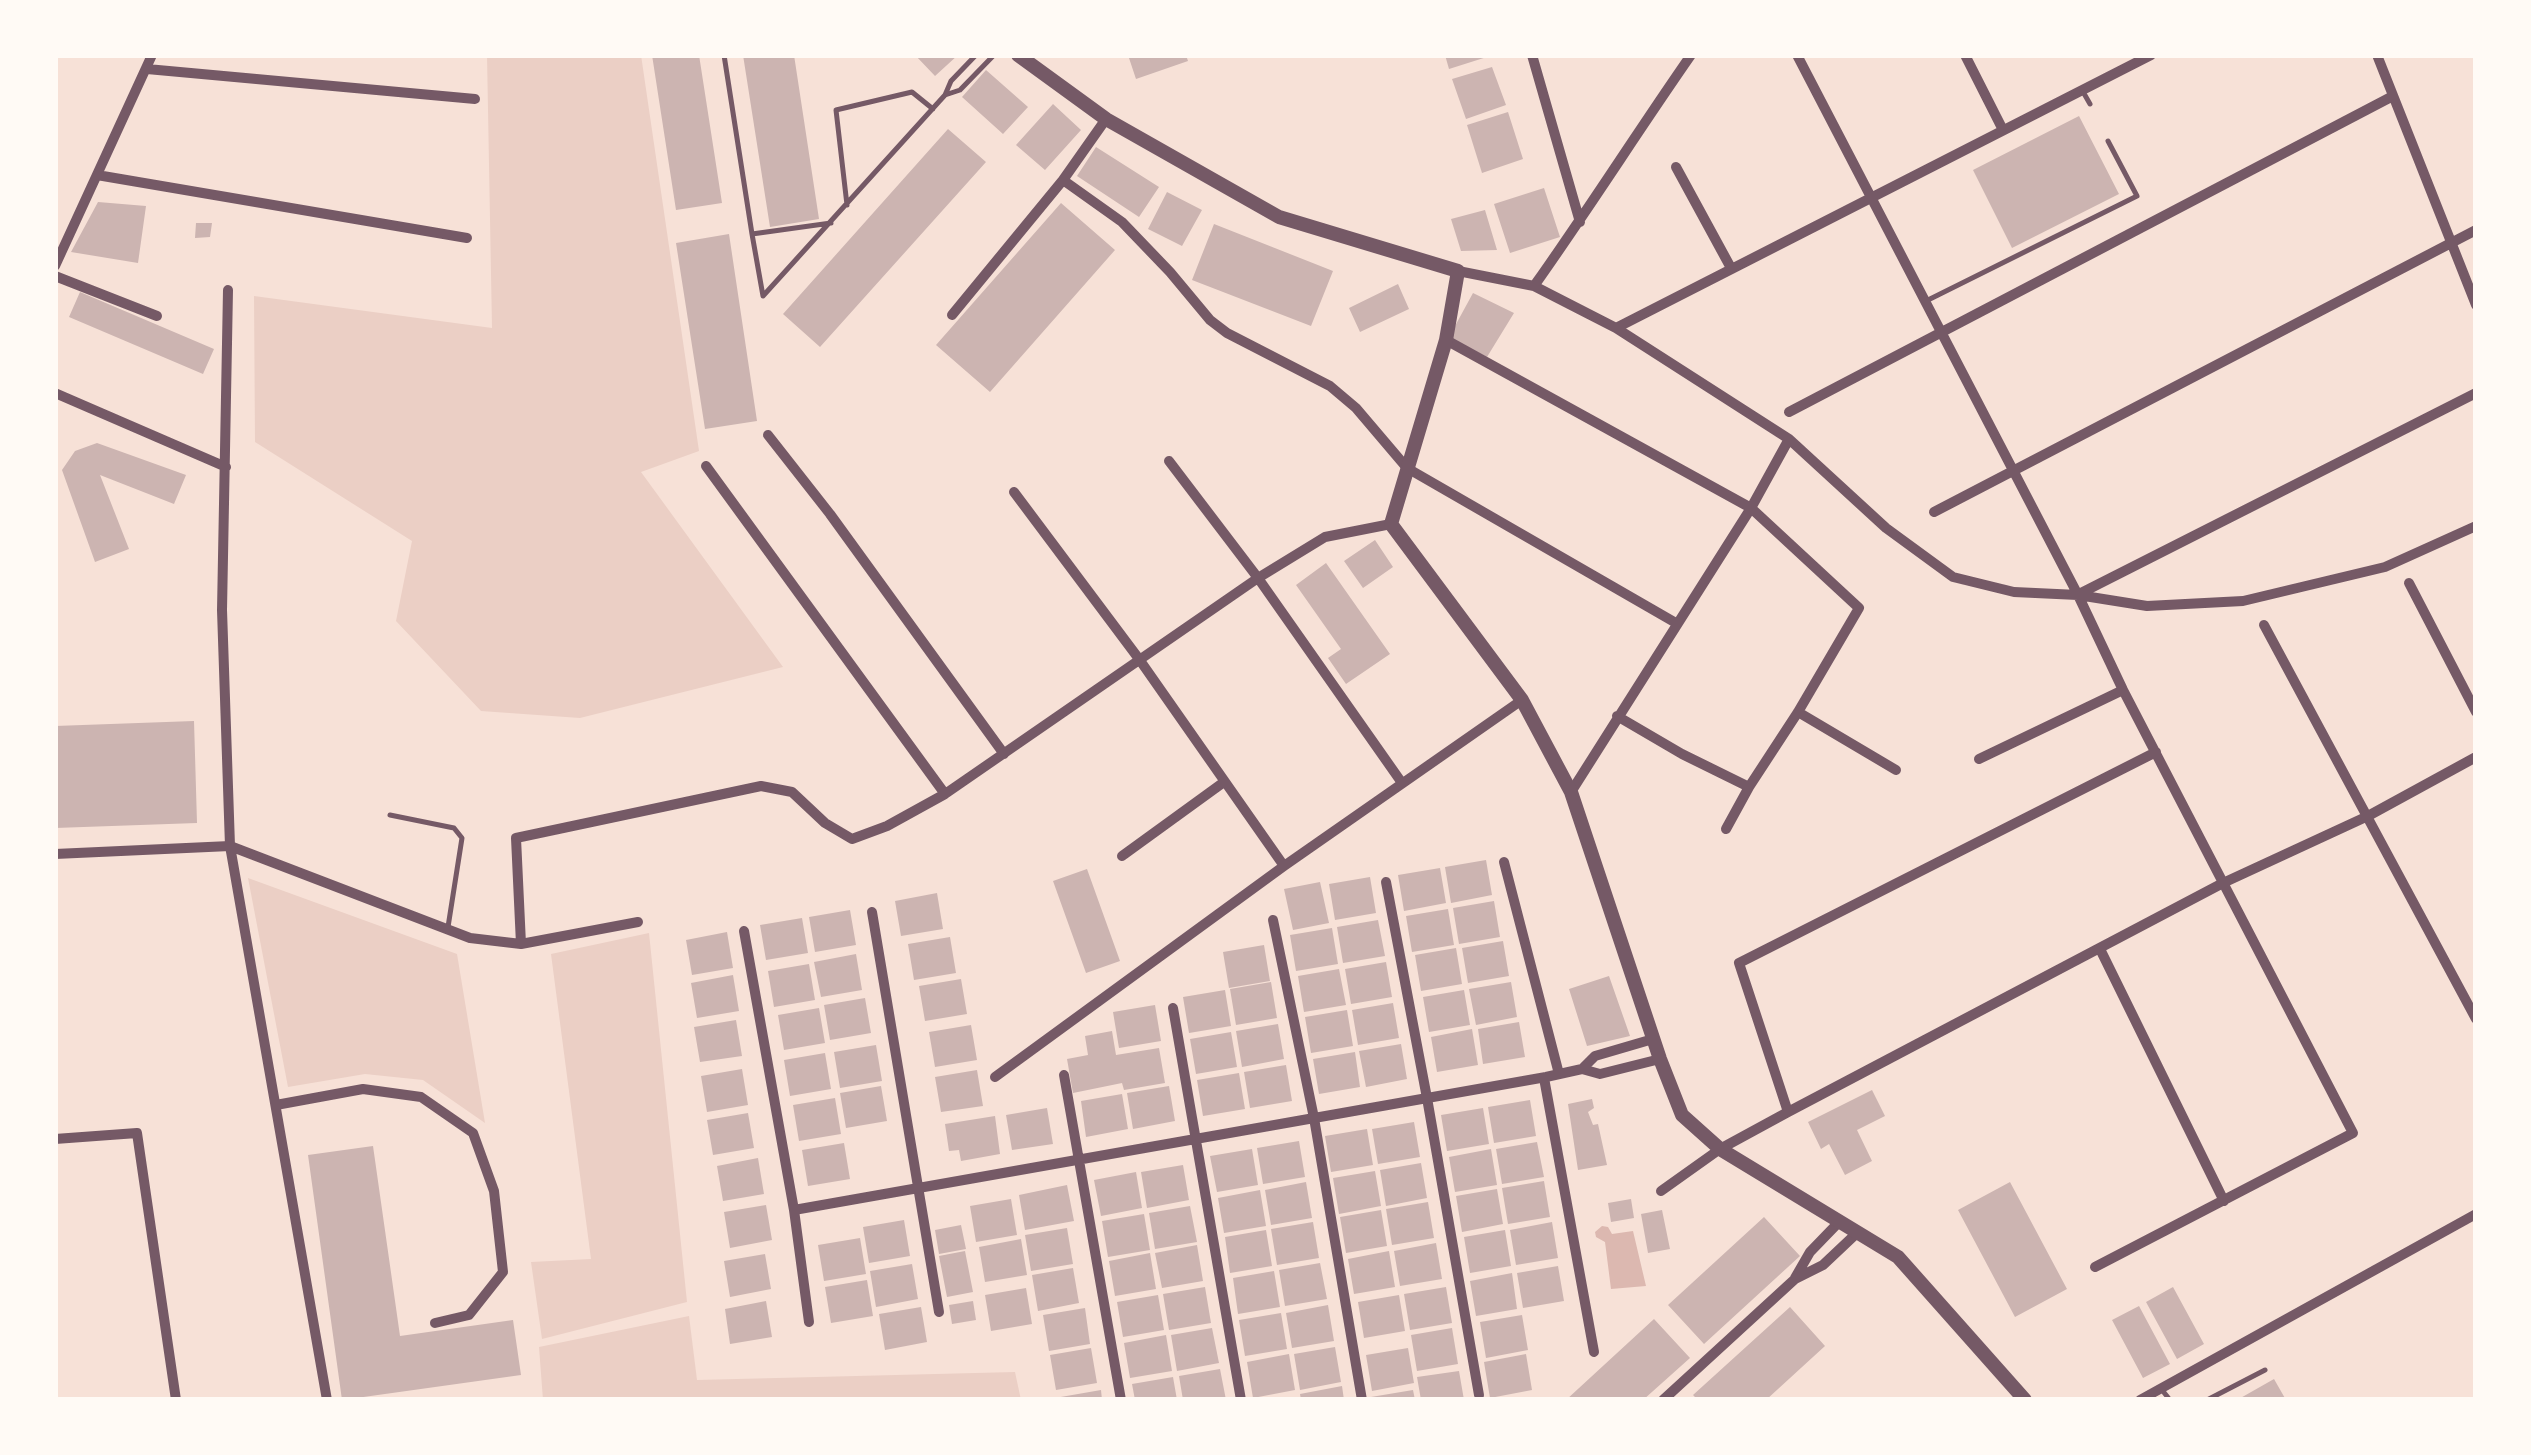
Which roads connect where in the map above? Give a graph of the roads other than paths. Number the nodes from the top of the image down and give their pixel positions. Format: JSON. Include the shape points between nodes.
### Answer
{"nodes":[{"id":1,"x":152,"y":55,"type":"edge"},
{"id":2,"x":724,"y":55,"type":"edge"},
{"id":3,"x":976,"y":55,"type":"edge"},
{"id":4,"x":994,"y":55,"type":"edge"},
{"id":5,"x":1018,"y":55,"type":"edge"},
{"id":6,"x":1532,"y":55,"type":"edge"},
{"id":7,"x":1691,"y":55,"type":"edge"},
{"id":8,"x":1796,"y":55,"type":"edge"},
{"id":9,"x":1964,"y":55,"type":"edge"},
{"id":10,"x":2377,"y":55,"type":"edge"},
{"id":11,"x":2146,"y":56,"type":"edge"},
{"id":12,"x":148,"y":69,"type":"junction"},
{"id":13,"x":2082,"y":90,"type":"junction"},
{"id":14,"x":945,"y":95,"type":"junction"},
{"id":15,"x":2393,"y":96,"type":"junction"},
{"id":16,"x":475,"y":99,"type":"dead end"},
{"id":17,"x":2090,"y":104,"type":"dead end"},
{"id":18,"x":932,"y":109,"type":"junction"},
{"id":19,"x":1106,"y":119,"type":"junction"},
{"id":20,"x":2004,"y":130,"type":"junction"},
{"id":21,"x":2108,"y":141,"type":"dead end"},
{"id":22,"x":1676,"y":167,"type":"dead end"},
{"id":23,"x":97,"y":174,"type":"junction"},
{"id":24,"x":1063,"y":180,"type":"junction"},
{"id":25,"x":1870,"y":199,"type":"junction"},
{"id":26,"x":847,"y":205,"type":"junction"},
{"id":27,"x":1580,"y":222,"type":"junction"},
{"id":28,"x":830,"y":223,"type":"junction"},
{"id":29,"x":2476,"y":230,"type":"edge"},
{"id":30,"x":752,"y":234,"type":"junction"},
{"id":31,"x":468,"y":238,"type":"dead end"},
{"id":32,"x":2453,"y":243,"type":"junction"},
{"id":33,"x":55,"y":266,"type":"edge"},
{"id":34,"x":1731,"y":268,"type":"junction"},
{"id":35,"x":1458,"y":270,"type":"junction"},
{"id":36,"x":55,"y":276,"type":"edge"},
{"id":37,"x":1534,"y":286,"type":"junction"},
{"id":38,"x":228,"y":290,"type":"dead end"},
{"id":39,"x":1925,"y":301,"type":"junction"},
{"id":40,"x":2476,"y":305,"type":"edge"},
{"id":41,"x":952,"y":314,"type":"dead end"},
{"id":42,"x":158,"y":316,"type":"dead end"},
{"id":43,"x":1616,"y":328,"type":"junction"},
{"id":44,"x":1942,"y":332,"type":"junction"},
{"id":45,"x":1446,"y":340,"type":"junction"},
{"id":46,"x":55,"y":393,"type":"edge"},
{"id":47,"x":2476,"y":393,"type":"edge"},
{"id":48,"x":1789,"y":412,"type":"dead end"},
{"id":49,"x":768,"y":435,"type":"dead end"},
{"id":50,"x":1788,"y":440,"type":"junction"},
{"id":51,"x":1169,"y":460,"type":"dead end"},
{"id":52,"x":706,"y":466,"type":"dead end"},
{"id":53,"x":226,"y":467,"type":"junction"},
{"id":54,"x":1407,"y":468,"type":"junction"},
{"id":55,"x":2013,"y":470,"type":"junction"},
{"id":56,"x":1014,"y":492,"type":"dead end"},
{"id":57,"x":1751,"y":508,"type":"junction"},
{"id":58,"x":1934,"y":512,"type":"dead end"},
{"id":59,"x":1391,"y":524,"type":"junction"},
{"id":60,"x":2476,"y":526,"type":"edge"},
{"id":61,"x":1258,"y":578,"type":"junction"},
{"id":62,"x":2409,"y":583,"type":"dead end"},
{"id":63,"x":2078,"y":594,"type":"junction"},
{"id":64,"x":1676,"y":623,"type":"junction"},
{"id":65,"x":2264,"y":625,"type":"dead end"},
{"id":66,"x":1140,"y":659,"type":"junction"},
{"id":67,"x":2124,"y":690,"type":"junction"},
{"id":68,"x":1522,"y":700,"type":"junction"},
{"id":69,"x":1798,"y":712,"type":"junction"},
{"id":70,"x":2476,"y":712,"type":"edge"},
{"id":71,"x":1617,"y":716,"type":"junction"},
{"id":72,"x":2156,"y":752,"type":"junction"},
{"id":73,"x":1004,"y":754,"type":"junction"},
{"id":74,"x":2476,"y":757,"type":"edge"},
{"id":75,"x":1980,"y":758,"type":"dead end"},
{"id":76,"x":1896,"y":770,"type":"dead end"},
{"id":77,"x":1224,"y":782,"type":"junction"},
{"id":78,"x":1402,"y":782,"type":"junction"},
{"id":79,"x":1749,"y":787,"type":"junction"},
{"id":80,"x":1571,"y":792,"type":"junction"},
{"id":81,"x":945,"y":794,"type":"junction"},
{"id":82,"x":390,"y":815,"type":"dead end"},
{"id":83,"x":2368,"y":816,"type":"junction"},
{"id":84,"x":1726,"y":829,"type":"dead end"},
{"id":85,"x":230,"y":846,"type":"junction"},
{"id":86,"x":55,"y":854,"type":"edge"},
{"id":87,"x":1122,"y":856,"type":"dead end"},
{"id":88,"x":1504,"y":862,"type":"dead end"},
{"id":89,"x":1284,"y":866,"type":"junction"},
{"id":90,"x":1386,"y":882,"type":"dead end"},
{"id":91,"x":2223,"y":883,"type":"junction"},
{"id":92,"x":872,"y":912,"type":"dead end"},
{"id":93,"x":1273,"y":920,"type":"dead end"},
{"id":94,"x":638,"y":922,"type":"dead end"},
{"id":95,"x":448,"y":930,"type":"junction"},
{"id":96,"x":744,"y":931,"type":"dead end"},
{"id":97,"x":521,"y":944,"type":"junction"},
{"id":98,"x":2100,"y":949,"type":"junction"},
{"id":99,"x":1173,"y":1008,"type":"dead end"},
{"id":100,"x":2476,"y":1019,"type":"edge"},
{"id":101,"x":1653,"y":1040,"type":"junction"},
{"id":102,"x":1660,"y":1059,"type":"junction"},
{"id":103,"x":1582,"y":1069,"type":"junction"},
{"id":104,"x":1559,"y":1074,"type":"junction"},
{"id":105,"x":1064,"y":1076,"type":"dead end"},
{"id":106,"x":995,"y":1077,"type":"dead end"},
{"id":107,"x":1544,"y":1078,"type":"junction"},
{"id":108,"x":1427,"y":1098,"type":"junction"},
{"id":109,"x":276,"y":1105,"type":"junction"},
{"id":110,"x":1788,"y":1112,"type":"junction"},
{"id":111,"x":1314,"y":1118,"type":"junction"},
{"id":112,"x":55,"y":1139,"type":"edge"},
{"id":113,"x":1196,"y":1139,"type":"junction"},
{"id":114,"x":1720,"y":1149,"type":"junction"},
{"id":115,"x":1079,"y":1160,"type":"junction"},
{"id":116,"x":918,"y":1188,"type":"junction"},
{"id":117,"x":1661,"y":1191,"type":"dead end"},
{"id":118,"x":2224,"y":1201,"type":"junction"},
{"id":119,"x":794,"y":1210,"type":"junction"},
{"id":120,"x":2476,"y":1214,"type":"edge"},
{"id":121,"x":1840,"y":1222,"type":"junction"},
{"id":122,"x":1858,"y":1232,"type":"junction"},
{"id":123,"x":2095,"y":1267,"type":"dead end"},
{"id":124,"x":1795,"y":1279,"type":"junction"},
{"id":125,"x":939,"y":1312,"type":"dead end"},
{"id":126,"x":808,"y":1322,"type":"dead end"},
{"id":127,"x":436,"y":1323,"type":"dead end"},
{"id":128,"x":1594,"y":1352,"type":"dead end"},
{"id":129,"x":2265,"y":1370,"type":"dead end"},
{"id":130,"x":2160,"y":1388,"type":"junction"},
{"id":131,"x":1479,"y":1395,"type":"dead end"},
{"id":132,"x":176,"y":1400,"type":"edge"},
{"id":133,"x":327,"y":1400,"type":"edge"},
{"id":134,"x":1121,"y":1400,"type":"edge"},
{"id":135,"x":1241,"y":1400,"type":"edge"},
{"id":136,"x":1362,"y":1400,"type":"edge"},
{"id":137,"x":1663,"y":1400,"type":"edge"},
{"id":138,"x":2025,"y":1400,"type":"edge"},
{"id":139,"x":2140,"y":1400,"type":"edge"},
{"id":140,"x":2170,"y":1400,"type":"edge"},
{"id":141,"x":2207,"y":1400,"type":"edge"}],
"edges":[{"from":1,"to":12,"type":"street"},
{"from":2,"to":30,"type":"lane"},
{"from":3,"to":14,"type":"lane"},
{"from":4,"to":14,"type":"lane","via":[[960,90]]},
{"from":5,"to":19,"type":"street"},
{"from":6,"to":27,"type":"street"},
{"from":7,"to":27,"type":"street"},
{"from":8,"to":25,"type":"street"},
{"from":9,"to":20,"type":"street"},
{"from":10,"to":15,"type":"street"},
{"from":11,"to":13,"type":"street"},
{"from":12,"to":16,"type":"street"},
{"from":12,"to":23,"type":"street"},
{"from":13,"to":17,"type":"lane"},
{"from":13,"to":20,"type":"street"},
{"from":14,"to":18,"type":"lane"},
{"from":15,"to":32,"type":"street"},
{"from":15,"to":44,"type":"street"},
{"from":18,"to":26,"type":"lane"},
{"from":18,"to":26,"type":"lane","via":[[912,92],[836,110]]},
{"from":19,"to":24,"type":"street"},
{"from":19,"to":35,"type":"street","via":[[1279,217]]},
{"from":20,"to":25,"type":"street"},
{"from":21,"to":39,"type":"lane","via":[[2137,196]]},
{"from":22,"to":34,"type":"street"},
{"from":23,"to":31,"type":"street"},
{"from":23,"to":33,"type":"street"},
{"from":24,"to":41,"type":"street"},
{"from":24,"to":54,"type":"street","via":[[1122,222],[1210,320],[1343,396]]},
{"from":25,"to":34,"type":"street"},
{"from":25,"to":39,"type":"street"},
{"from":26,"to":28,"type":"lane"},
{"from":27,"to":37,"type":"street"},
{"from":28,"to":30,"type":"lane"},
{"from":28,"to":30,"type":"lane","via":[[763,296]]},
{"from":29,"to":32,"type":"street"},
{"from":32,"to":40,"type":"street"},
{"from":32,"to":55,"type":"street"},
{"from":34,"to":43,"type":"street"},
{"from":35,"to":37,"type":"street"},
{"from":35,"to":45,"type":"street"},
{"from":36,"to":42,"type":"street"},
{"from":37,"to":43,"type":"street"},
{"from":38,"to":53,"type":"street"},
{"from":39,"to":44,"type":"street"},
{"from":43,"to":50,"type":"street"},
{"from":44,"to":48,"type":"street"},
{"from":44,"to":55,"type":"street"},
{"from":45,"to":54,"type":"street"},
{"from":45,"to":57,"type":"street"},
{"from":46,"to":53,"type":"street"},
{"from":47,"to":63,"type":"street"},
{"from":49,"to":73,"type":"street"},
{"from":50,"to":57,"type":"street"},
{"from":50,"to":63,"type":"street","via":[[1886,528],[1953,577],[2014,592]]},
{"from":51,"to":61,"type":"street"},
{"from":52,"to":81,"type":"street"},
{"from":53,"to":85,"type":"street","via":[[222,610]]},
{"from":54,"to":59,"type":"street"},
{"from":54,"to":64,"type":"street"},
{"from":55,"to":58,"type":"street"},
{"from":55,"to":63,"type":"street"},
{"from":56,"to":66,"type":"street"},
{"from":57,"to":64,"type":"street"},
{"from":57,"to":69,"type":"street","via":[[1859,608]]},
{"from":59,"to":61,"type":"street","via":[[1325,537]]},
{"from":59,"to":68,"type":"street"},
{"from":60,"to":63,"type":"street","via":[[2385,567],[2243,601],[2147,606]]},
{"from":61,"to":66,"type":"street"},
{"from":61,"to":78,"type":"street"},
{"from":62,"to":70,"type":"street"},
{"from":63,"to":67,"type":"street"},
{"from":64,"to":71,"type":"street"},
{"from":65,"to":83,"type":"street"},
{"from":66,"to":73,"type":"street"},
{"from":66,"to":77,"type":"street"},
{"from":67,"to":72,"type":"street"},
{"from":67,"to":75,"type":"street"},
{"from":68,"to":78,"type":"street"},
{"from":68,"to":80,"type":"street"},
{"from":69,"to":76,"type":"street"},
{"from":69,"to":79,"type":"street"},
{"from":71,"to":79,"type":"street"},
{"from":71,"to":80,"type":"street"},
{"from":72,"to":91,"type":"street"},
{"from":72,"to":110,"type":"street","via":[[1739,963]]},
{"from":73,"to":81,"type":"street"},
{"from":74,"to":83,"type":"street"},
{"from":77,"to":87,"type":"street"},
{"from":77,"to":89,"type":"street"},
{"from":78,"to":89,"type":"street"},
{"from":79,"to":84,"type":"street"},
{"from":80,"to":101,"type":"street"},
{"from":81,"to":97,"type":"street","via":[[852,839],[792,792],[761,786],[516,838]]},
{"from":82,"to":95,"type":"lane","via":[[460,833]]},
{"from":83,"to":91,"type":"street"},
{"from":83,"to":100,"type":"street"},
{"from":85,"to":86,"type":"street"},
{"from":85,"to":95,"type":"street"},
{"from":85,"to":109,"type":"street"},
{"from":88,"to":104,"type":"street"},
{"from":89,"to":106,"type":"street"},
{"from":90,"to":108,"type":"street"},
{"from":91,"to":98,"type":"street"},
{"from":91,"to":118,"type":"street","via":[[2353,1132]]},
{"from":92,"to":116,"type":"street"},
{"from":93,"to":111,"type":"street"},
{"from":94,"to":97,"type":"street"},
{"from":95,"to":97,"type":"street"},
{"from":96,"to":119,"type":"street"},
{"from":98,"to":110,"type":"street"},
{"from":98,"to":118,"type":"street"},
{"from":99,"to":113,"type":"street"},
{"from":101,"to":102,"type":"street"},
{"from":101,"to":103,"type":"street","via":[[1595,1056]]},
{"from":102,"to":103,"type":"street","via":[[1600,1074]]},
{"from":102,"to":114,"type":"street","via":[[1682,1115]]},
{"from":103,"to":104,"type":"street"},
{"from":104,"to":107,"type":"street"},
{"from":105,"to":115,"type":"street"},
{"from":107,"to":108,"type":"street"},
{"from":107,"to":128,"type":"street"},
{"from":108,"to":111,"type":"street"},
{"from":108,"to":131,"type":"street"},
{"from":109,"to":127,"type":"street","via":[[364,1089],[421,1097],[473,1132],[494,1191],[503,1272],[469,1315]]},
{"from":109,"to":133,"type":"street"},
{"from":110,"to":114,"type":"street"},
{"from":111,"to":113,"type":"street"},
{"from":111,"to":136,"type":"street"},
{"from":112,"to":132,"type":"street","via":[[136,1133]]},
{"from":113,"to":115,"type":"street"},
{"from":113,"to":135,"type":"street"},
{"from":114,"to":117,"type":"street"},
{"from":114,"to":121,"type":"street"},
{"from":115,"to":116,"type":"street"},
{"from":115,"to":134,"type":"street"},
{"from":116,"to":119,"type":"street"},
{"from":116,"to":125,"type":"street"},
{"from":118,"to":123,"type":"street"},
{"from":119,"to":126,"type":"street"},
{"from":120,"to":130,"type":"street"},
{"from":121,"to":122,"type":"street"},
{"from":121,"to":124,"type":"street"},
{"from":122,"to":124,"type":"street","via":[[1823,1265]]},
{"from":122,"to":138,"type":"street","via":[[1898,1257]]},
{"from":124,"to":137,"type":"street"},
{"from":129,"to":141,"type":"lane"},
{"from":130,"to":139,"type":"street"},
{"from":130,"to":140,"type":"lane"}]}
